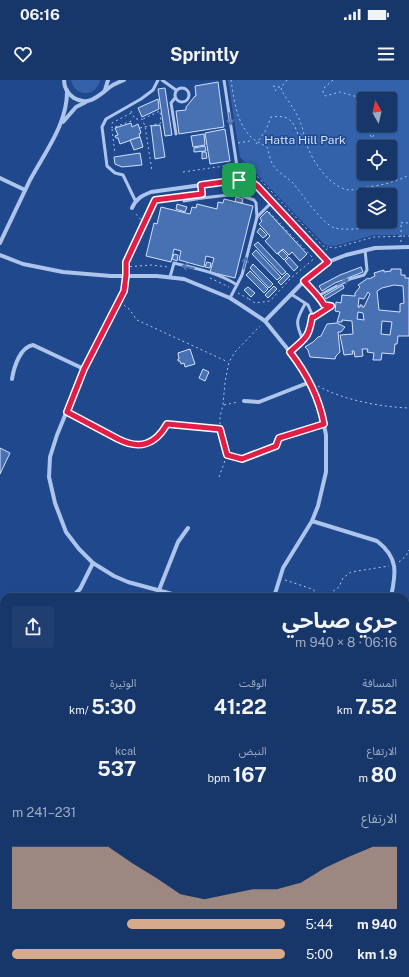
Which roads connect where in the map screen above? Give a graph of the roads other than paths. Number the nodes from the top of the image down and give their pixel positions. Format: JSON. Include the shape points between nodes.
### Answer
{"nodes":[{"id":1,"x":64,"y":80,"type":"edge"},
{"id":2,"x":108,"y":80,"type":"edge"},
{"id":3,"x":124,"y":80,"type":"edge"},
{"id":4,"x":158,"y":80,"type":"edge"},
{"id":5,"x":162,"y":80,"type":"edge"},
{"id":6,"x":224,"y":80,"type":"edge"},
{"id":7,"x":66,"y":90,"type":"junction"},
{"id":8,"x":176,"y":90,"type":"junction"},
{"id":9,"x":104,"y":92,"type":"junction"},
{"id":10,"x":175,"y":98,"type":"junction"},
{"id":11,"x":88,"y":101,"type":"junction"},
{"id":12,"x":61,"y":123,"type":"junction"},
{"id":13,"x":176,"y":134,"type":"dead end"},
{"id":14,"x":0,"y":178,"type":"edge"},
{"id":15,"x":239,"y":180,"type":"junction"},
{"id":16,"x":201,"y":185,"type":"junction"},
{"id":17,"x":25,"y":190,"type":"junction"},
{"id":18,"x":202,"y":198,"type":"junction"},
{"id":19,"x":135,"y":200,"type":"junction"},
{"id":20,"x":184,"y":201,"type":"dead end"},
{"id":21,"x":272,"y":202,"type":"junction"},
{"id":22,"x":132,"y":208,"type":"road end"},
{"id":23,"x":257,"y":217,"type":"junction"},
{"id":24,"x":0,"y":244,"type":"edge"},
{"id":25,"x":409,"y":247,"type":"edge"},
{"id":26,"x":365,"y":250,"type":"junction"},
{"id":27,"x":0,"y":254,"type":"edge"},
{"id":28,"x":328,"y":262,"type":"junction"},
{"id":29,"x":126,"y":275,"type":"junction"},
{"id":30,"x":170,"y":277,"type":"junction"},
{"id":31,"x":304,"y":281,"type":"junction"},
{"id":32,"x":237,"y":285,"type":"junction"},
{"id":33,"x":291,"y":294,"type":"junction"},
{"id":34,"x":230,"y":298,"type":"junction"},
{"id":35,"x":305,"y":304,"type":"junction"},
{"id":36,"x":265,"y":321,"type":"junction"},
{"id":37,"x":303,"y":340,"type":"junction"},
{"id":38,"x":290,"y":352,"type":"junction"},
{"id":39,"x":84,"y":369,"type":"junction"},
{"id":40,"x":12,"y":379,"type":"dead end"},
{"id":41,"x":310,"y":382,"type":"junction"},
{"id":42,"x":244,"y":401,"type":"road end"},
{"id":43,"x":67,"y":412,"type":"junction"},
{"id":44,"x":167,"y":424,"type":"road end"},
{"id":45,"x":312,"y":521,"type":"junction"},
{"id":46,"x":188,"y":528,"type":"dead end"},
{"id":47,"x":93,"y":564,"type":"junction"},
{"id":48,"x":159,"y":590,"type":"junction"},
{"id":49,"x":76,"y":593,"type":"edge"},
{"id":50,"x":170,"y":593,"type":"edge"},
{"id":51,"x":275,"y":593,"type":"edge"},
{"id":52,"x":392,"y":593,"type":"edge"}],
"edges":[{"from":1,"to":7,"type":"street"},
{"from":2,"to":9,"type":"street"},
{"from":3,"to":9,"type":"street"},
{"from":4,"to":19,"type":"lane","via":[[153,90],[106,119],[102,128],[107,166],[115,173],[123,175]]},
{"from":5,"to":8,"type":"lane"},
{"from":6,"to":15,"type":"lane","one_way":true},
{"from":7,"to":11,"type":"street","via":[[76,99]]},
{"from":7,"to":12,"type":"street","via":[[65,110]]},
{"from":8,"to":10,"type":"lane"},
{"from":8,"to":10,"type":"lane","via":[[186,89],[189,94],[186,101],[176,101]]},
{"from":9,"to":11,"type":"street"},
{"from":10,"to":13,"type":"lane","via":[[171,103]]},
{"from":11,"to":12,"type":"street","via":[[76,107]]},
{"from":12,"to":17,"type":"street"},
{"from":14,"to":17,"type":"street"},
{"from":15,"to":16,"type":"street"},
{"from":15,"to":21,"type":"street","via":[[245,179],[253,183]]},
{"from":16,"to":18,"type":"lane"},
{"from":16,"to":19,"type":"street","via":[[151,192]]},
{"from":17,"to":24,"type":"street"},
{"from":18,"to":20,"type":"lane"},
{"from":18,"to":23,"type":"lane","via":[[237,194],[247,196],[256,203]]},
{"from":19,"to":22,"type":"street"},
{"from":21,"to":23,"type":"lane"},
{"from":21,"to":28,"type":"street"},
{"from":32,"to":23,"type":"lane","one_way":true},
{"from":25,"to":26,"type":"street"},
{"from":26,"to":28,"type":"street"},
{"from":31,"to":26,"type":"lane","one_way":true,"via":[[318,295],[366,274]]},
{"from":27,"to":29,"type":"street","via":[[23,264],[41,268],[97,275]]},
{"from":28,"to":31,"type":"street"},
{"from":29,"to":30,"type":"street"},
{"from":29,"to":39,"type":"street","via":[[124,291]]},
{"from":32,"to":30,"type":"lane","one_way":true,"via":[[228,279],[174,263]]},
{"from":30,"to":34,"type":"street","via":[[184,279]]},
{"from":31,"to":33,"type":"street"},
{"from":32,"to":34,"type":"lane"},
{"from":33,"to":35,"type":"lane"},
{"from":33,"to":36,"type":"street"},
{"from":34,"to":36,"type":"street"},
{"from":35,"to":37,"type":"lane","via":[[297,321]]},
{"from":35,"to":37,"type":"lane","via":[[312,317],[309,333]]},
{"from":36,"to":38,"type":"street"},
{"from":37,"to":38,"type":"lane"},
{"from":38,"to":41,"type":"street"},
{"from":39,"to":40,"type":"street","via":[[30,345],[24,349],[14,367]]},
{"from":39,"to":43,"type":"street"},
{"from":41,"to":42,"type":"street","via":[[259,402]]},
{"from":41,"to":45,"type":"street","via":[[320,405],[327,451],[326,472]]},
{"from":43,"to":44,"type":"street","via":[[118,439],[136,445],[155,440]]},
{"from":43,"to":47,"type":"street","via":[[56,435],[50,457],[49,477],[66,532]]},
{"from":45,"to":51,"type":"street","via":[[283,568]]},
{"from":45,"to":52,"type":"street","via":[[377,541],[385,547],[395,566]]},
{"from":46,"to":48,"type":"street","via":[[178,542]]},
{"from":47,"to":48,"type":"street","via":[[114,576]]},
{"from":47,"to":49,"type":"street"},
{"from":48,"to":50,"type":"street"}]}
